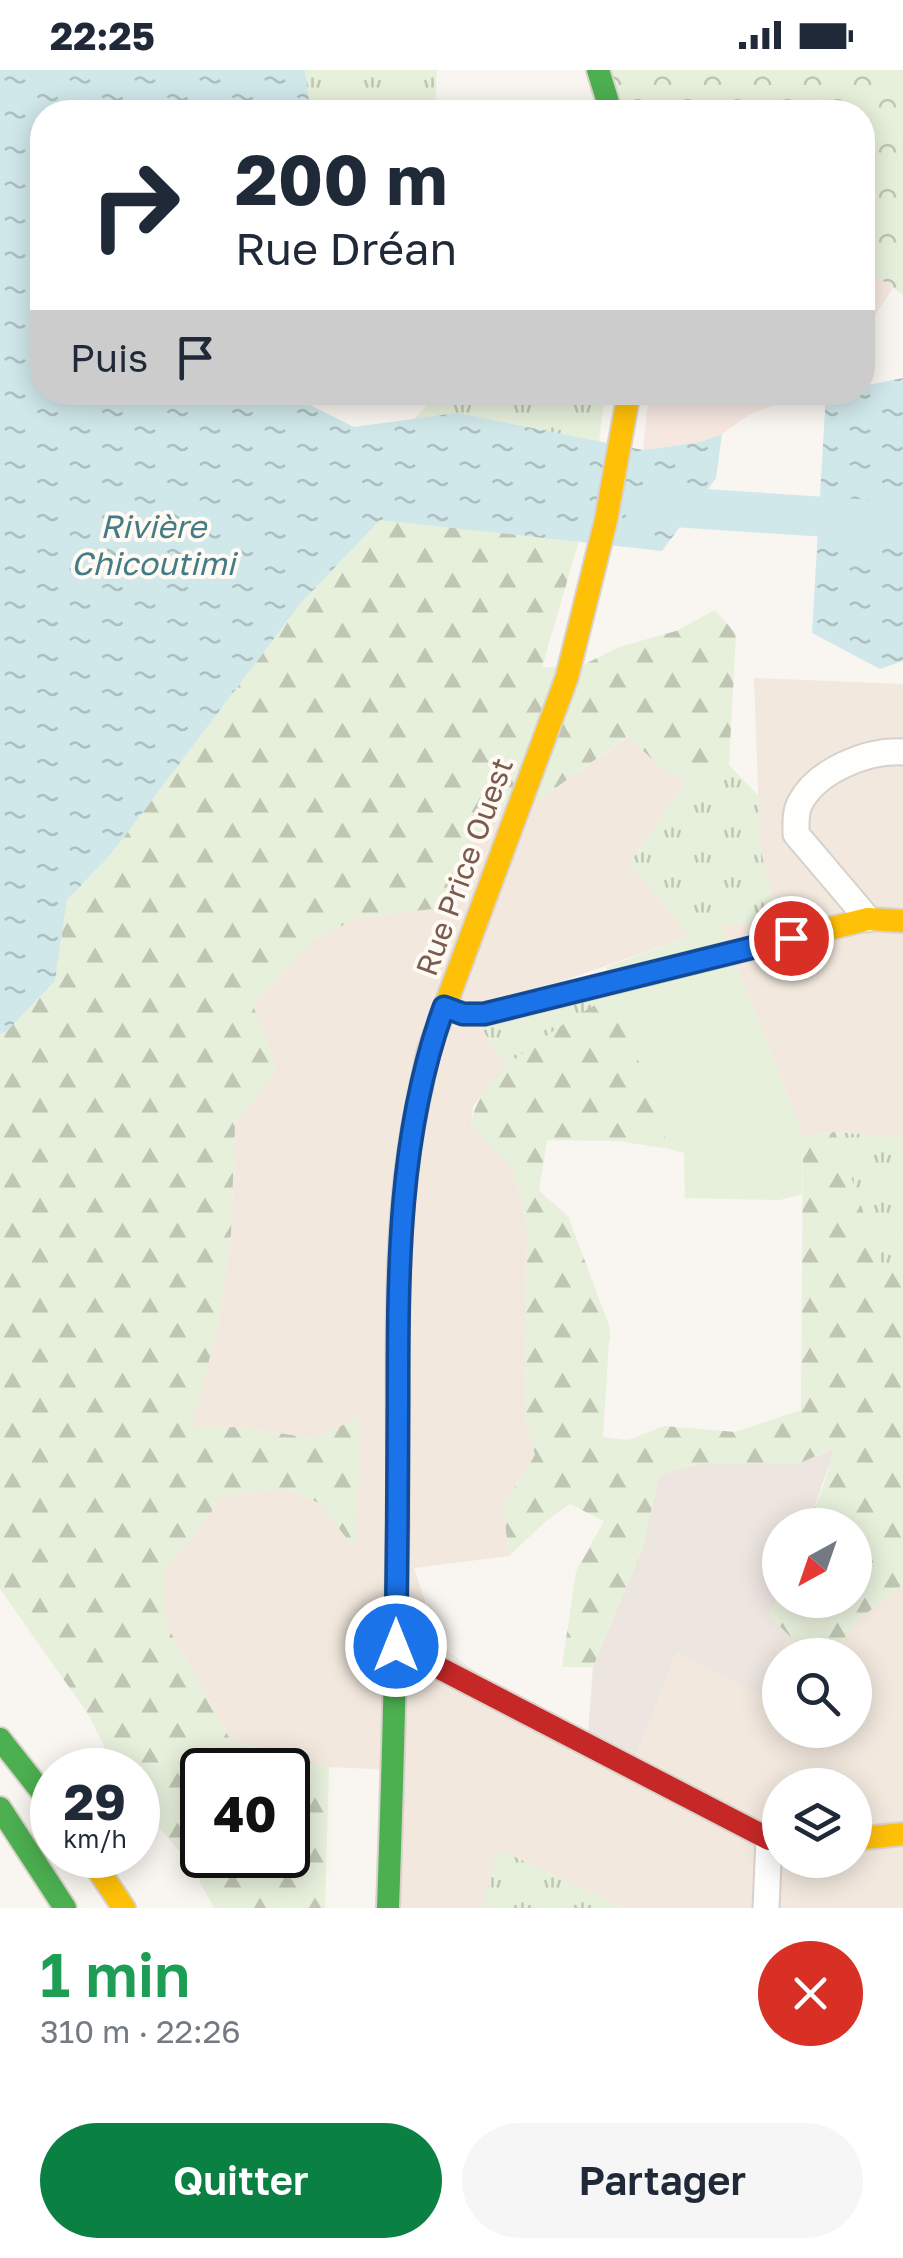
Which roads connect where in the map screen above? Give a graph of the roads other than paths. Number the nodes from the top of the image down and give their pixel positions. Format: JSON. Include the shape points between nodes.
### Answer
{"nodes":[{"id":1,"x":598,"y":70,"type":"edge"},
{"id":2,"x":608,"y":100,"type":"edge"},
{"id":3,"x":628,"y":405,"type":"edge"},
{"id":4,"x":903,"y":752,"type":"edge"},
{"id":5,"x":868,"y":919,"type":"junction"},
{"id":6,"x":903,"y":921,"type":"edge"},
{"id":7,"x":444,"y":1007,"type":"junction"},
{"id":8,"x":396,"y":1646,"type":"junction"},
{"id":9,"x":0,"y":1740,"type":"edge"},
{"id":10,"x":30,"y":1778,"type":"edge"},
{"id":11,"x":0,"y":1808,"type":"edge"},
{"id":12,"x":762,"y":1834,"type":"edge"},
{"id":13,"x":903,"y":1834,"type":"edge"},
{"id":14,"x":872,"y":1837,"type":"edge"},
{"id":15,"x":104,"y":1878,"type":"edge"},
{"id":16,"x":770,"y":1878,"type":"edge"},
{"id":17,"x":65,"y":1908,"type":"edge"},
{"id":18,"x":124,"y":1908,"type":"edge"},
{"id":19,"x":388,"y":1908,"type":"edge"},
{"id":20,"x":766,"y":1908,"type":"edge"}],
"edges":[{"from":1,"to":2,"type":"street"},
{"from":3,"to":7,"type":"street","name":"Rue Price Ouest","via":[[568,677]]},
{"from":4,"to":5,"type":"street","via":[[841,766],[816,784],[796,816],[796,834]]},
{"from":5,"to":6,"type":"street"},
{"from":5,"to":7,"type":"street","via":[[484,1014]]},
{"from":7,"to":8,"type":"street","name":"Rue Price Ouest","via":[[410,1137],[399,1238]]},
{"from":8,"to":12,"type":"street"},
{"from":8,"to":19,"type":"street","name":"Rue Price Ouest"},
{"from":9,"to":10,"type":"street"},
{"from":11,"to":17,"type":"street"},
{"from":13,"to":14,"type":"street"},
{"from":15,"to":18,"type":"street"},
{"from":16,"to":20,"type":"street"}]}
